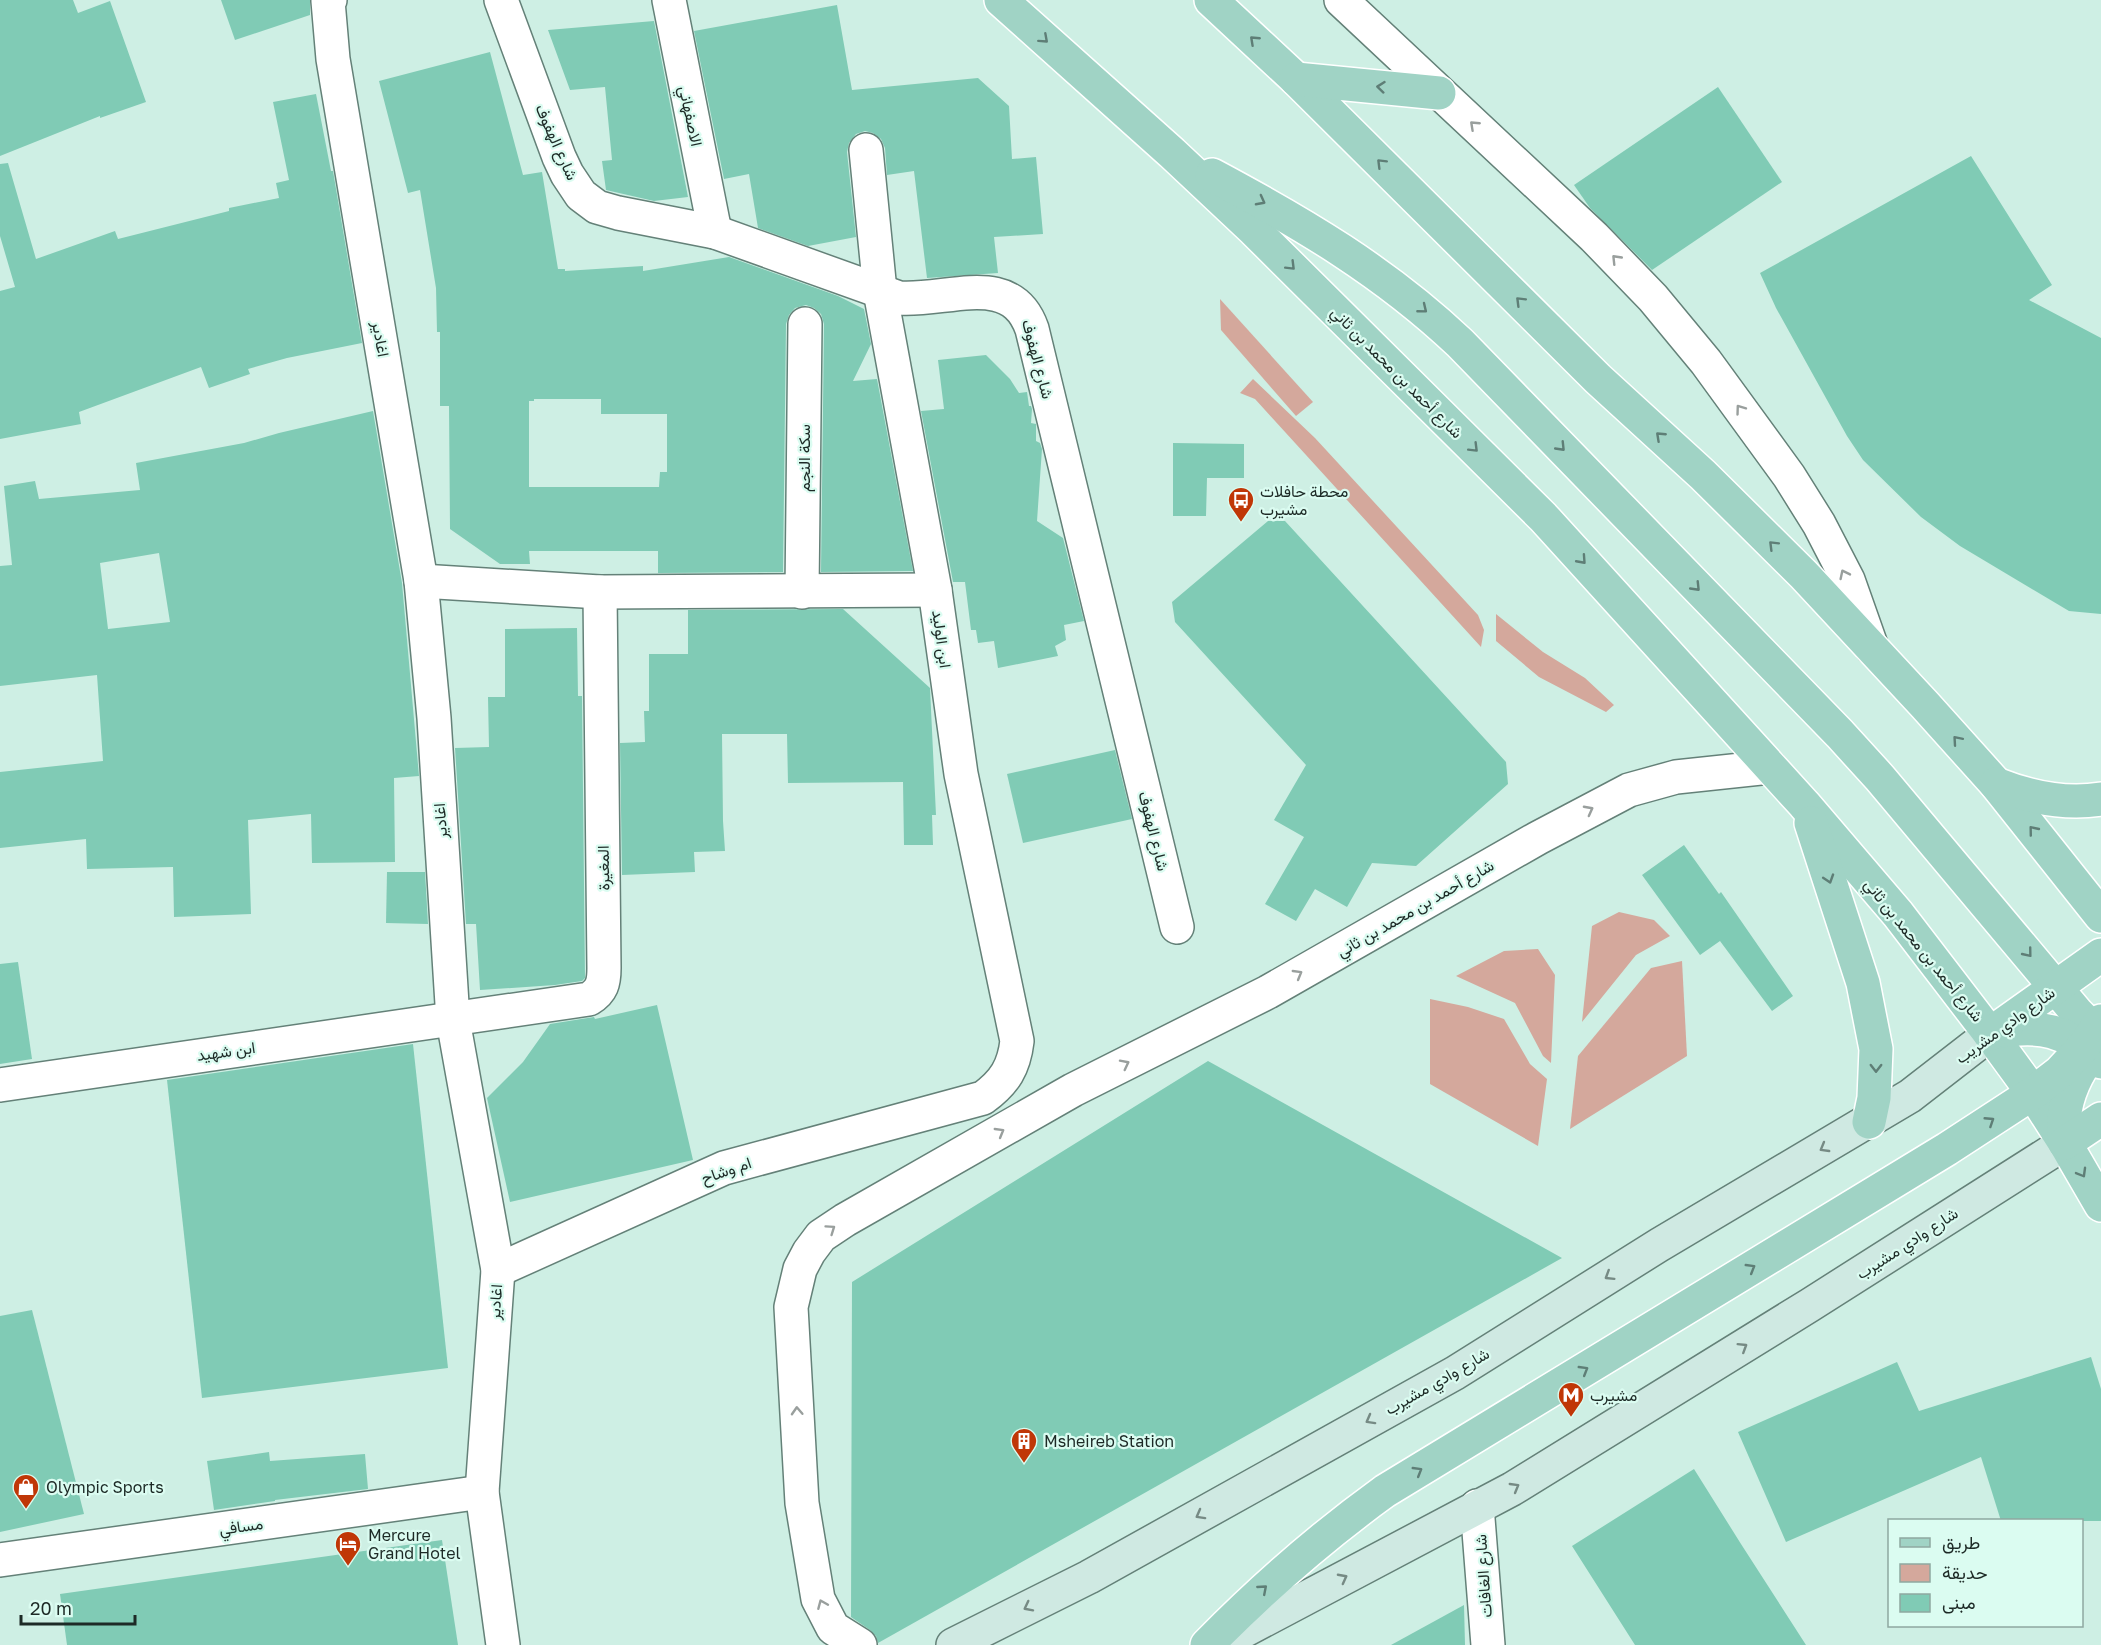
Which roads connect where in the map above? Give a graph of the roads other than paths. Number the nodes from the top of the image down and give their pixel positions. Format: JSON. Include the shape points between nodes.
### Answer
{"nodes":[{"id":1,"x":329,"y":0,"type":"edge"},
{"id":2,"x":501,"y":0,"type":"edge"},
{"id":3,"x":669,"y":0,"type":"edge"},
{"id":4,"x":1000,"y":0,"type":"edge"},
{"id":5,"x":1211,"y":0,"type":"edge"},
{"id":6,"x":1341,"y":0,"type":"edge"},
{"id":7,"x":1296,"y":79,"type":"junction"},
{"id":8,"x":1439,"y":93,"type":"junction"},
{"id":9,"x":866,"y":150,"type":"dead end"},
{"id":10,"x":1172,"y":153,"type":"junction"},
{"id":11,"x":715,"y":232,"type":"junction"},
{"id":12,"x":880,"y":291,"type":"junction"},
{"id":13,"x":805,"y":324,"type":"dead end"},
{"id":14,"x":421,"y":581,"type":"junction"},
{"id":15,"x":935,"y":590,"type":"junction"},
{"id":16,"x":600,"y":592,"type":"junction"},
{"id":17,"x":802,"y":592,"type":"junction"},
{"id":18,"x":1872,"y":648,"type":"junction"},
{"id":19,"x":1770,"y":767,"type":"junction"},
{"id":20,"x":1996,"y":784,"type":"junction"},
{"id":21,"x":2101,"y":799,"type":"edge"},
{"id":22,"x":1804,"y":804,"type":"junction"},
{"id":23,"x":2101,"y":916,"type":"edge"},
{"id":24,"x":1177,"y":927,"type":"dead end"},
{"id":25,"x":2101,"y":955,"type":"edge"},
{"id":26,"x":2056,"y":988,"type":"junction"},
{"id":27,"x":453,"y":1020,"type":"junction"},
{"id":28,"x":1990,"y":1034,"type":"junction"},
{"id":29,"x":2096,"y":1042,"type":"edge"},
{"id":30,"x":0,"y":1085,"type":"edge"},
{"id":31,"x":2033,"y":1093,"type":"junction"},
{"id":32,"x":1910,"y":1096,"type":"joint"},
{"id":33,"x":967,"y":1103,"type":"joint"},
{"id":34,"x":2101,"y":1119,"type":"edge"},
{"id":35,"x":1869,"y":1122,"type":"junction"},
{"id":36,"x":2065,"y":1143,"type":"junction"},
{"id":37,"x":2101,"y":1205,"type":"edge"},
{"id":38,"x":498,"y":1270,"type":"junction"},
{"id":39,"x":482,"y":1492,"type":"junction"},
{"id":40,"x":1477,"y":1506,"type":"junction"},
{"id":41,"x":0,"y":1560,"type":"edge"},
{"id":42,"x":503,"y":1645,"type":"edge"},
{"id":43,"x":860,"y":1645,"type":"edge"},
{"id":44,"x":953,"y":1645,"type":"edge"},
{"id":45,"x":1207,"y":1645,"type":"edge"},
{"id":46,"x":1217,"y":1645,"type":"edge"},
{"id":47,"x":1488,"y":1645,"type":"edge"}],
"edges":[{"from":1,"to":14,"type":"street","name":"اغادير","via":[[333,59]]},
{"from":2,"to":11,"type":"street","name":"شارع الهفوف","via":[[559,157],[581,195],[597,207],[618,213]]},
{"from":3,"to":11,"type":"street","name":"الاصفهاني"},
{"from":4,"to":10,"type":"main road","name":"شارع أحمد بن محمد بن ثاني","one_way":true},
{"from":7,"to":5,"type":"main road","one_way":true},
{"from":6,"to":8,"type":"street"},
{"from":8,"to":7,"type":"main road","one_way":true},
{"from":18,"to":7,"type":"main road","one_way":true,"via":[[1804,575],[1598,379]]},
{"from":18,"to":8,"type":"street","one_way":true,"via":[[1848,580],[1819,524],[1706,362],[1653,298],[1594,237]]},
{"from":9,"to":12,"type":"street","name":"ابن الوليد"},
{"from":10,"to":19,"type":"main road","name":"شارع أحمد بن محمد بن ثاني","one_way":true,"via":[[1543,517]]},
{"from":10,"to":26,"type":"main road","one_way":true,"via":[[1340,248],[1393,285],[1453,336],[1848,743]]},
{"from":11,"to":12,"type":"street","name":"شارع الهفوف"},
{"from":12,"to":15,"type":"street","name":"ابن الوليد"},
{"from":12,"to":24,"type":"street","name":"شارع الهفوف","via":[[913,299],[990,292],[1012,300],[1029,318]]},
{"from":13,"to":17,"type":"street","name":"سكة النجم"},
{"from":14,"to":16,"type":"street"},
{"from":14,"to":27,"type":"street","name":"اغادير","via":[[434,718]]},
{"from":15,"to":17,"type":"street"},
{"from":15,"to":33,"type":"street","name":"ابن الوليد","via":[[961,774],[1017,1041],[1015,1058],[998,1088]]},
{"from":16,"to":17,"type":"street"},
{"from":16,"to":27,"type":"street","name":"المغيرة","via":[[604,983],[599,993],[589,999]]},
{"from":20,"to":18,"type":"main road","one_way":true},
{"from":19,"to":22,"type":"main road","name":"شارع أحمد بن محمد بن ثاني"},
{"from":43,"to":19,"type":"street","name":"شارع أحمد بن محمد بن ثاني","one_way":true,"via":[[833,1628],[818,1599],[802,1503],[791,1307],[800,1269],[821,1236],[1073,1090],[1268,992],[1629,790],[1677,777]]},
{"from":20,"to":21,"type":"main road","via":[[2043,798]]},
{"from":23,"to":20,"type":"main road","one_way":true},
{"from":22,"to":28,"type":"main road","name":"شارع أحمد بن محمد بن ثاني","via":[[1898,914]]},
{"from":22,"to":35,"type":"main road","one_way":true,"via":[[1863,983],[1876,1049]]},
{"from":25,"to":26,"type":"main road","name":"شارع وادي مشريب"},
{"from":26,"to":28,"type":"main road","name":"شارع وادي مشريب"},
{"from":26,"to":29,"type":"main road"},
{"from":27,"to":30,"type":"street","name":"ابن شهيد"},
{"from":27,"to":38,"type":"street","name":"اغادير"},
{"from":28,"to":29,"type":"main road","via":[[2042,1030]]},
{"from":28,"to":31,"type":"main road","name":"شارع أحمد بن محمد بن ثاني"},
{"from":28,"to":32,"type":"street","name":"شارع وادي مشريب"},
{"from":29,"to":31,"type":"main road"},
{"from":29,"to":36,"type":"main road","via":[[2068,1098],[2063,1123]]},
{"from":31,"to":36,"type":"main road","name":"شارع أحمد بن محمد بن ثاني"},
{"from":45,"to":31,"type":"main road","one_way":true,"via":[[1293,1562],[1385,1491]]},
{"from":32,"to":35,"type":"street","name":"شارع وادي مشيرب"},
{"from":33,"to":38,"type":"street","name":"ام وشاح","via":[[724,1168]]},
{"from":34,"to":36,"type":"main road"},
{"from":35,"to":44,"type":"street","name":"شارع وادي مشيرب","one_way":true,"via":[[1659,1245],[1455,1373],[1089,1577]]},
{"from":36,"to":37,"type":"main road","name":"شارع أحمد بن محمد بن ثاني","one_way":true},
{"from":40,"to":36,"type":"street","name":"شارع وادي مشيرب","one_way":true,"via":[[1512,1489],[1703,1372]]},
{"from":38,"to":39,"type":"street","name":"اغادير"},
{"from":39,"to":41,"type":"street","name":"مسافي"},
{"from":39,"to":42,"type":"street","name":"اغادير"},
{"from":46,"to":40,"type":"street","name":"شارع وادي مشيرب","one_way":true},
{"from":40,"to":47,"type":"street","name":"شارع الغافات"}]}
